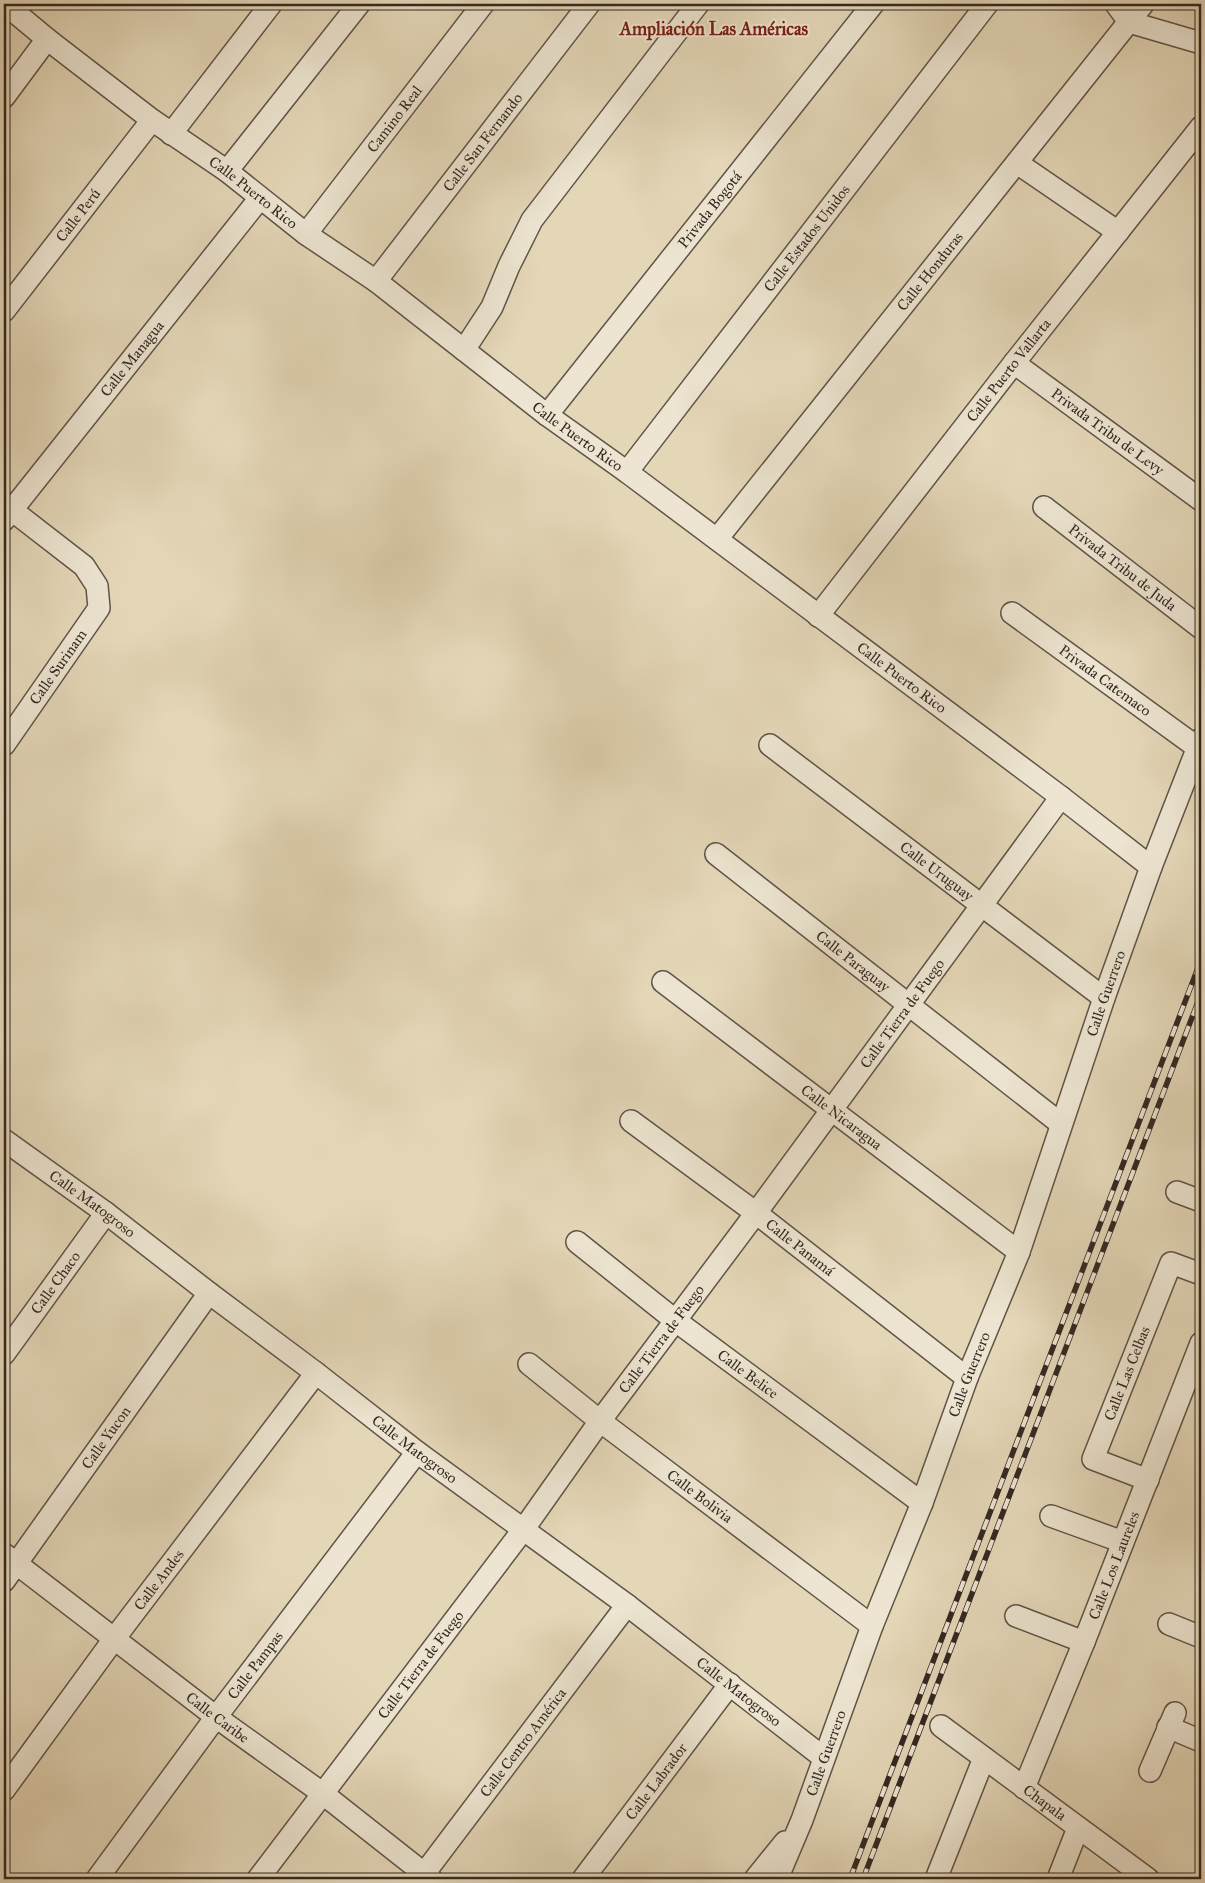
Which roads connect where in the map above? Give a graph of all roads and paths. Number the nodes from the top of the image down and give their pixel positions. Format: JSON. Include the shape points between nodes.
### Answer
{"nodes":[{"id":1,"x":271,"y":4,"type":"edge"},
{"id":2,"x":359,"y":4,"type":"edge"},
{"id":3,"x":483,"y":4,"type":"edge"},
{"id":4,"x":589,"y":4,"type":"edge"},
{"id":5,"x":698,"y":4,"type":"edge"},
{"id":6,"x":873,"y":4,"type":"edge"},
{"id":7,"x":986,"y":4,"type":"edge"},
{"id":8,"x":1116,"y":4,"type":"edge"},
{"id":9,"x":1143,"y":4,"type":"edge"},
{"id":10,"x":13,"y":6,"type":"edge"},
{"id":11,"x":1129,"y":22,"type":"junction"},
{"id":12,"x":47,"y":39,"type":"junction"},
{"id":13,"x":1201,"y":43,"type":"edge"},
{"id":14,"x":4,"y":97,"type":"edge"},
{"id":15,"x":152,"y":120,"type":"junction"},
{"id":16,"x":1201,"y":127,"type":"edge"},
{"id":17,"x":171,"y":134,"type":"junction"},
{"id":18,"x":1017,"y":163,"type":"junction"},
{"id":19,"x":227,"y":172,"type":"junction"},
{"id":20,"x":260,"y":198,"type":"junction"},
{"id":21,"x":1118,"y":232,"type":"junction"},
{"id":22,"x":306,"y":234,"type":"junction"},
{"id":23,"x":376,"y":281,"type":"junction"},
{"id":24,"x":4,"y":311,"type":"edge"},
{"id":25,"x":464,"y":350,"type":"junction"},
{"id":26,"x":1014,"y":363,"type":"junction"},
{"id":27,"x":547,"y":415,"type":"junction"},
{"id":28,"x":627,"y":472,"type":"junction"},
{"id":29,"x":1201,"y":500,"type":"edge"},
{"id":30,"x":1044,"y":507,"type":"dead end"},
{"id":31,"x":6,"y":511,"type":"edge"},
{"id":32,"x":717,"y":539,"type":"junction"},
{"id":33,"x":1012,"y":613,"type":"dead end"},
{"id":34,"x":818,"y":616,"type":"junction"},
{"id":35,"x":1201,"y":628,"type":"edge"},
{"id":36,"x":1200,"y":744,"type":"edge"},
{"id":37,"x":4,"y":745,"type":"edge"},
{"id":38,"x":770,"y":745,"type":"dead end"},
{"id":39,"x":1061,"y":797,"type":"junction"},
{"id":40,"x":716,"y":854,"type":"dead end"},
{"id":41,"x":1151,"y":867,"type":"junction"},
{"id":42,"x":982,"y":905,"type":"junction"},
{"id":43,"x":663,"y":982,"type":"dead end"},
{"id":44,"x":1104,"y":998,"type":"junction"},
{"id":45,"x":909,"y":1004,"type":"junction"},
{"id":46,"x":832,"y":1109,"type":"junction"},
{"id":47,"x":631,"y":1121,"type":"dead end"},
{"id":48,"x":1061,"y":1124,"type":"junction"},
{"id":49,"x":4,"y":1140,"type":"edge"},
{"id":50,"x":1177,"y":1192,"type":"dead end"},
{"id":51,"x":1201,"y":1202,"type":"edge"},
{"id":52,"x":106,"y":1213,"type":"junction"},
{"id":53,"x":756,"y":1213,"type":"junction"},
{"id":54,"x":577,"y":1242,"type":"dead end"},
{"id":55,"x":1019,"y":1252,"type":"junction"},
{"id":56,"x":1201,"y":1274,"type":"edge"},
{"id":57,"x":209,"y":1293,"type":"junction"},
{"id":58,"x":676,"y":1321,"type":"junction"},
{"id":59,"x":1201,"y":1343,"type":"edge"},
{"id":60,"x":4,"y":1354,"type":"edge"},
{"id":61,"x":529,"y":1364,"type":"dead end"},
{"id":62,"x":316,"y":1373,"type":"junction"},
{"id":63,"x":967,"y":1378,"type":"junction"},
{"id":64,"x":600,"y":1421,"type":"junction"},
{"id":65,"x":417,"y":1452,"type":"junction"},
{"id":66,"x":1148,"y":1480,"type":"junction"},
{"id":67,"x":922,"y":1503,"type":"junction"},
{"id":68,"x":1051,"y":1516,"type":"dead end"},
{"id":69,"x":523,"y":1530,"type":"junction"},
{"id":70,"x":1123,"y":1542,"type":"junction"},
{"id":71,"x":10,"y":1559,"type":"edge"},
{"id":72,"x":4,"y":1582,"type":"edge"},
{"id":73,"x":627,"y":1605,"type":"junction"},
{"id":74,"x":1016,"y":1616,"type":"dead end"},
{"id":75,"x":1169,"y":1624,"type":"dead end"},
{"id":76,"x":872,"y":1626,"type":"junction"},
{"id":77,"x":1201,"y":1637,"type":"edge"},
{"id":78,"x":114,"y":1639,"type":"junction"},
{"id":79,"x":1084,"y":1642,"type":"junction"},
{"id":80,"x":730,"y":1684,"type":"junction"},
{"id":81,"x":216,"y":1717,"type":"junction"},
{"id":82,"x":941,"y":1726,"type":"dead end"},
{"id":83,"x":1201,"y":1741,"type":"edge"},
{"id":84,"x":824,"y":1758,"type":"junction"},
{"id":85,"x":984,"y":1758,"type":"junction"},
{"id":86,"x":1150,"y":1771,"type":"dead end"},
{"id":87,"x":1024,"y":1788,"type":"junction"},
{"id":88,"x":4,"y":1790,"type":"edge"},
{"id":89,"x":322,"y":1793,"type":"junction"},
{"id":90,"x":802,"y":1820,"type":"junction"},
{"id":91,"x":1078,"y":1828,"type":"junction"},
{"id":92,"x":425,"y":1877,"type":"edge"},
{"id":93,"x":97,"y":1879,"type":"edge"},
{"id":94,"x":258,"y":1879,"type":"edge"},
{"id":95,"x":582,"y":1879,"type":"edge"},
{"id":96,"x":755,"y":1879,"type":"edge"},
{"id":97,"x":777,"y":1879,"type":"edge"},
{"id":98,"x":936,"y":1879,"type":"edge"},
{"id":99,"x":1058,"y":1879,"type":"edge"},
{"id":100,"x":1148,"y":1879,"type":"edge"}],
"edges":[{"from":1,"to":17,"type":"street"},
{"from":2,"to":19,"type":"street"},
{"from":3,"to":22,"type":"street","name":"Camino Real"},
{"from":4,"to":23,"type":"street","name":"Calle San Fernando"},
{"from":5,"to":25,"type":"street","via":[[532,220],[492,307]]},
{"from":6,"to":27,"type":"street","name":"Privada Bogotá"},
{"from":7,"to":28,"type":"street","name":"Calle Estados Unidos"},
{"from":8,"to":11,"type":"street"},
{"from":9,"to":11,"type":"street","name":"Calle Honduras"},
{"from":10,"to":12,"type":"street","name":"Calle Puerto Rico"},
{"from":11,"to":13,"type":"street"},
{"from":11,"to":18,"type":"street","name":"Calle Honduras"},
{"from":12,"to":14,"type":"street"},
{"from":12,"to":15,"type":"street","name":"Calle Puerto Rico"},
{"from":15,"to":17,"type":"street","name":"Calle Puerto Rico"},
{"from":15,"to":24,"type":"street","name":"Calle Perú"},
{"from":16,"to":21,"type":"street","name":"Calle Puerto Vallarta"},
{"from":17,"to":19,"type":"street","name":"Calle Puerto Rico"},
{"from":18,"to":21,"type":"street"},
{"from":18,"to":32,"type":"street","name":"Calle Honduras"},
{"from":19,"to":20,"type":"street","name":"Calle Puerto Rico"},
{"from":20,"to":22,"type":"street","name":"Calle Puerto Rico"},
{"from":20,"to":31,"type":"street","name":"Calle Managua"},
{"from":21,"to":26,"type":"street","name":"Calle Puerto Vallarta"},
{"from":22,"to":23,"type":"street","name":"Calle Puerto Rico"},
{"from":23,"to":25,"type":"street","name":"Calle Puerto Rico"},
{"from":25,"to":27,"type":"street","name":"Calle Puerto Rico"},
{"from":26,"to":29,"type":"street","name":"Privada Tribu de Levy"},
{"from":26,"to":34,"type":"street","name":"Calle Puerto Vallarta"},
{"from":27,"to":28,"type":"street","name":"Calle Puerto Rico"},
{"from":28,"to":32,"type":"street","name":"Calle Puerto Rico"},
{"from":30,"to":35,"type":"street","name":"Privada Tribu de Juda"},
{"from":31,"to":37,"type":"street","name":"Calle Surinam","via":[[84,566],[97,586],[99,608]]},
{"from":32,"to":34,"type":"street","name":"Calle Puerto Rico"},
{"from":33,"to":36,"type":"street","name":"Privada Catemaco"},
{"from":34,"to":39,"type":"street","name":"Calle Puerto Rico"},
{"from":36,"to":41,"type":"street","name":"Calle Guerrero"},
{"from":38,"to":42,"type":"street","name":"Calle Uruguay"},
{"from":39,"to":41,"type":"street","name":"Calle Puerto Rico"},
{"from":39,"to":42,"type":"street","name":"Calle Tierra de Fuego"},
{"from":40,"to":45,"type":"street","name":"Calle Paraguay"},
{"from":41,"to":44,"type":"street","name":"Calle Guerrero"},
{"from":42,"to":44,"type":"street","name":"Calle Uruguay"},
{"from":42,"to":45,"type":"street","name":"Calle Tierra de Fuego"},
{"from":43,"to":46,"type":"street","name":"Calle Nicaragua"},
{"from":44,"to":48,"type":"street","name":"Calle Guerrero"},
{"from":45,"to":46,"type":"street","name":"Calle Tierra de Fuego"},
{"from":45,"to":48,"type":"street","name":"Calle Paraguay"},
{"from":46,"to":53,"type":"street","name":"Calle Tierra de Fuego"},
{"from":46,"to":55,"type":"street","name":"Calle Nicaragua"},
{"from":47,"to":53,"type":"street","name":"Calle Panamá"},
{"from":48,"to":55,"type":"street","name":"Calle Guerrero"},
{"from":49,"to":52,"type":"street","name":"Calle Matogroso"},
{"from":50,"to":51,"type":"street"},
{"from":52,"to":57,"type":"street","name":"Calle Matogroso"},
{"from":52,"to":60,"type":"street","name":"Calle Chaco"},
{"from":53,"to":58,"type":"street","name":"Calle Tierra de Fuego"},
{"from":53,"to":63,"type":"street","name":"Calle Panamá"},
{"from":54,"to":58,"type":"street","name":"Calle Belice"},
{"from":55,"to":63,"type":"street","name":"Calle Guerrero"},
{"from":56,"to":66,"type":"street","name":"Calle Las Celbas","via":[[1171,1263],[1093,1459]]},
{"from":57,"to":62,"type":"street","name":"Calle Matogroso"},
{"from":57,"to":71,"type":"street","name":"Calle Yucon"},
{"from":58,"to":64,"type":"street","name":"Calle Tierra de Fuego"},
{"from":58,"to":67,"type":"street","name":"Calle Belice"},
{"from":59,"to":66,"type":"street","name":"Calle Los Laureles"},
{"from":61,"to":64,"type":"street","name":"Calle Bolivia"},
{"from":62,"to":65,"type":"street","name":"Calle Matogroso"},
{"from":62,"to":78,"type":"street","name":"Calle Andes"},
{"from":63,"to":67,"type":"street","name":"Calle Guerrero"},
{"from":64,"to":69,"type":"street","name":"Calle Tierra de Fuego"},
{"from":64,"to":76,"type":"street","name":"Calle Bolivia"},
{"from":65,"to":69,"type":"street","name":"Calle Matogroso"},
{"from":65,"to":81,"type":"street","name":"Calle Pampas"},
{"from":66,"to":70,"type":"street","name":"Calle Los Laureles"},
{"from":67,"to":76,"type":"street","name":"Calle Guerrero"},
{"from":68,"to":70,"type":"street"},
{"from":69,"to":73,"type":"street","name":"Calle Matogroso"},
{"from":69,"to":89,"type":"street","name":"Calle Tierra de Fuego"},
{"from":70,"to":79,"type":"street","name":"Calle Los Laureles"},
{"from":71,"to":72,"type":"street","name":"Calle Yucon"},
{"from":71,"to":78,"type":"street","name":"Calle Caribe"},
{"from":73,"to":80,"type":"street","name":"Calle Matogroso"},
{"from":73,"to":92,"type":"street","name":"Calle Centro América"},
{"from":74,"to":79,"type":"street"},
{"from":75,"to":77,"type":"street"},
{"from":76,"to":84,"type":"street","name":"Calle Guerrero"},
{"from":78,"to":81,"type":"street","name":"Calle Caribe"},
{"from":78,"to":88,"type":"street","name":"Calle Andes"},
{"from":79,"to":87,"type":"street","name":"Calle Los Laureles"},
{"from":80,"to":84,"type":"street","name":"Calle Matogroso"},
{"from":80,"to":95,"type":"street","name":"Calle Labrador"},
{"from":81,"to":89,"type":"street","name":"Calle Caribe"},
{"from":81,"to":93,"type":"street","name":"Calle Pampas"},
{"from":82,"to":85,"type":"street","name":"Chapala"},
{"from":83,"to":86,"type":"street","via":[[1171,1720]]},
{"from":84,"to":90,"type":"street","name":"Calle Guerrero"},
{"from":85,"to":87,"type":"street","name":"Chapala"},
{"from":85,"to":98,"type":"street"},
{"from":87,"to":91,"type":"street","name":"Chapala"},
{"from":89,"to":92,"type":"street","name":"Calle Caribe"},
{"from":89,"to":94,"type":"street","name":"Calle Tierra de Fuego"},
{"from":90,"to":96,"type":"street"},
{"from":90,"to":97,"type":"street","name":"Calle Guerrero"},
{"from":91,"to":99,"type":"street"},
{"from":91,"to":100,"type":"street","name":"Chapala"}]}
